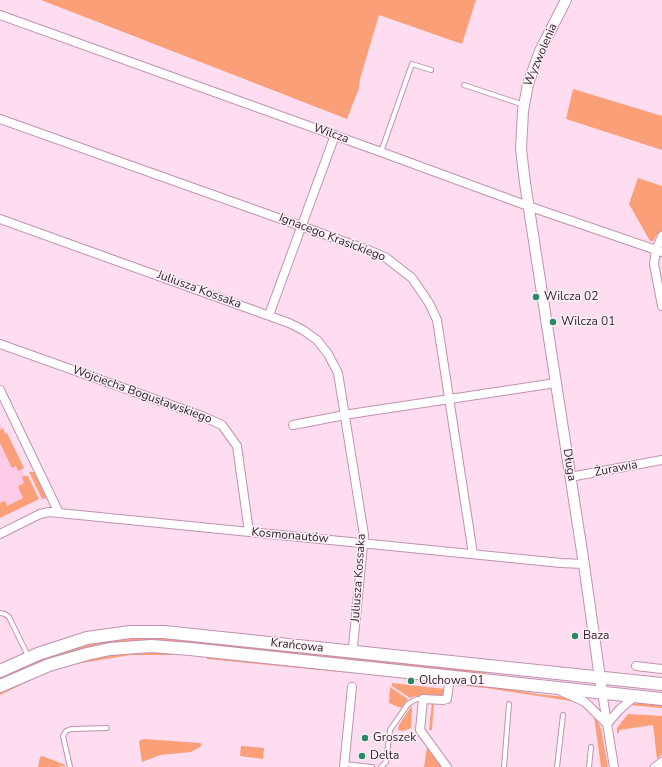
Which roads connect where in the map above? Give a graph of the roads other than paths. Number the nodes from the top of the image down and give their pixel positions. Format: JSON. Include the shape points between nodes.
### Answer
{"nodes":[{"id":1,"x":566,"y":0,"type":"edge"},
{"id":2,"x":0,"y":15,"type":"edge"},
{"id":3,"x":431,"y":70,"type":"dead end"},
{"id":4,"x":464,"y":85,"type":"dead end"},
{"id":5,"x":524,"y":105,"type":"junction"},
{"id":6,"x":0,"y":119,"type":"edge"},
{"id":7,"x":335,"y":135,"type":"junction"},
{"id":8,"x":381,"y":152,"type":"junction"},
{"id":9,"x":528,"y":206,"type":"junction"},
{"id":10,"x":0,"y":219,"type":"edge"},
{"id":11,"x":302,"y":226,"type":"junction"},
{"id":12,"x":662,"y":236,"type":"edge"},
{"id":13,"x":659,"y":251,"type":"edge"},
{"id":14,"x":662,"y":306,"type":"edge"},
{"id":15,"x":269,"y":315,"type":"junction"},
{"id":16,"x":0,"y":344,"type":"edge"},
{"id":17,"x":556,"y":383,"type":"junction"},
{"id":18,"x":0,"y":390,"type":"edge"},
{"id":19,"x":449,"y":399,"type":"junction"},
{"id":20,"x":346,"y":415,"type":"junction"},
{"id":21,"x":293,"y":425,"type":"dead end"},
{"id":22,"x":662,"y":460,"type":"edge"},
{"id":23,"x":570,"y":477,"type":"junction"},
{"id":24,"x":59,"y":513,"type":"junction"},
{"id":25,"x":250,"y":532,"type":"junction"},
{"id":26,"x":0,"y":534,"type":"edge"},
{"id":27,"x":364,"y":543,"type":"junction"},
{"id":28,"x":473,"y":554,"type":"junction"},
{"id":29,"x":584,"y":564,"type":"junction"},
{"id":30,"x":0,"y":613,"type":"edge"},
{"id":31,"x":353,"y":646,"type":"dead end"},
{"id":32,"x":28,"y":658,"type":"junction"},
{"id":33,"x":636,"y":666,"type":"dead end"},
{"id":34,"x":662,"y":669,"type":"edge"},
{"id":35,"x":0,"y":671,"type":"edge"},
{"id":36,"x":450,"y":676,"type":"junction"},
{"id":37,"x":600,"y":677,"type":"junction"},
{"id":38,"x":662,"y":684,"type":"edge"},
{"id":39,"x":0,"y":686,"type":"edge"},
{"id":40,"x":352,"y":687,"type":"dead end"},
{"id":41,"x":551,"y":687,"type":"junction"},
{"id":42,"x":602,"y":692,"type":"junction"},
{"id":43,"x":635,"y":696,"type":"junction"},
{"id":44,"x":423,"y":699,"type":"junction"},
{"id":45,"x":662,"y":699,"type":"edge"},
{"id":46,"x":509,"y":704,"type":"dead end"},
{"id":47,"x":563,"y":715,"type":"dead end"},
{"id":48,"x":606,"y":724,"type":"junction"},
{"id":49,"x":107,"y":728,"type":"dead end"},
{"id":50,"x":591,"y":748,"type":"dead end"},
{"id":51,"x":662,"y":762,"type":"edge"},
{"id":52,"x":344,"y":766,"type":"edge"},
{"id":53,"x":70,"y":767,"type":"edge"},
{"id":54,"x":372,"y":767,"type":"edge"},
{"id":55,"x":381,"y":767,"type":"edge"},
{"id":56,"x":447,"y":767,"type":"edge"},
{"id":57,"x":504,"y":767,"type":"edge"},
{"id":58,"x":557,"y":767,"type":"edge"},
{"id":59,"x":589,"y":767,"type":"edge"},
{"id":60,"x":614,"y":767,"type":"edge"},
{"id":61,"x":655,"y":767,"type":"edge"}],
"edges":[{"from":1,"to":5,"type":"street","name":"Wyzwolenia","via":[[534,66]]},
{"from":2,"to":7,"type":"street","name":"Wilcza"},
{"from":3,"to":8,"type":"lane","via":[[412,64]]},
{"from":4,"to":5,"type":"lane"},
{"from":5,"to":9,"type":"street","name":"Wyzwolenia","via":[[521,149]]},
{"from":6,"to":11,"type":"street","name":"Ignacego Krasickiego"},
{"from":7,"to":8,"type":"street","name":"Wilcza"},
{"from":7,"to":11,"type":"street"},
{"from":8,"to":9,"type":"street","name":"Wilcza"},
{"from":9,"to":13,"type":"street","name":"Wilcza"},
{"from":9,"to":17,"type":"street","name":"Długa"},
{"from":10,"to":15,"type":"street","name":"Juliusza Kossaka"},
{"from":11,"to":15,"type":"street"},
{"from":11,"to":19,"type":"street","name":"Ignacego Krasickiego","via":[[386,257],[412,278],[430,303],[436,320]]},
{"from":12,"to":13,"type":"street"},
{"from":13,"to":14,"type":"street","via":[[654,269]]},
{"from":15,"to":20,"type":"street","name":"Juliusza Kossaka","via":[[303,330],[317,340],[328,354],[338,373]]},
{"from":16,"to":25,"type":"street","name":"Wojciecha Bogusławskiego","via":[[222,425],[237,446]]},
{"from":17,"to":19,"type":"street"},
{"from":17,"to":23,"type":"street","name":"Długa"},
{"from":18,"to":24,"type":"street"},
{"from":19,"to":20,"type":"street"},
{"from":19,"to":28,"type":"street","name":"Ignacego Krasickiego"},
{"from":20,"to":21,"type":"street"},
{"from":20,"to":27,"type":"street","name":"Juliusza Kossaka"},
{"from":22,"to":23,"type":"street","name":"Żurawia"},
{"from":23,"to":29,"type":"street","name":"Długa"},
{"from":24,"to":25,"type":"street","name":"Kosmonautów"},
{"from":24,"to":26,"type":"street","name":"Kosmonautów","via":[[40,514]]},
{"from":25,"to":27,"type":"street","name":"Kosmonautów"},
{"from":27,"to":28,"type":"street","name":"Kosmonautów"},
{"from":27,"to":31,"type":"street","name":"Juliusza Kossaka"},
{"from":28,"to":29,"type":"street","name":"Kosmonautów"},
{"from":29,"to":37,"type":"street","name":"Długa"},
{"from":30,"to":32,"type":"lane","via":[[9,618]]},
{"from":32,"to":35,"type":"main road","name":"Krańcowa"},
{"from":32,"to":37,"type":"main road","name":"Krańcowa","via":[[106,634],[164,632]]},
{"from":33,"to":34,"type":"street"},
{"from":36,"to":39,"type":"main road","name":"Krańcowa","via":[[151,646],[110,649],[87,654],[49,665]]},
{"from":36,"to":41,"type":"main road","name":"Krańcowa"},
{"from":36,"to":44,"type":"street","via":[[447,699]]},
{"from":37,"to":38,"type":"main road","name":"Krańcowa"},
{"from":37,"to":42,"type":"street","name":"Długa"},
{"from":40,"to":52,"type":"street"},
{"from":41,"to":42,"type":"main road","name":"Krańcowa"},
{"from":41,"to":48,"type":"street","name":"Krańcowa","via":[[585,702]]},
{"from":42,"to":43,"type":"main road","name":"Krańcowa"},
{"from":42,"to":48,"type":"street","name":"Długa"},
{"from":43,"to":45,"type":"main road","name":"Krańcowa"},
{"from":43,"to":48,"type":"street"},
{"from":44,"to":55,"type":"lane","via":[[408,704],[390,730],[386,762]]},
{"from":44,"to":56,"type":"street","via":[[420,730]]},
{"from":46,"to":57,"type":"lane"},
{"from":47,"to":58,"type":"lane"},
{"from":48,"to":60,"type":"street","name":"Długa"},
{"from":49,"to":53,"type":"lane","via":[[66,731],[63,736]]},
{"from":50,"to":59,"type":"lane"},
{"from":51,"to":61,"type":"street"},
{"from":52,"to":54,"type":"lane"}]}
